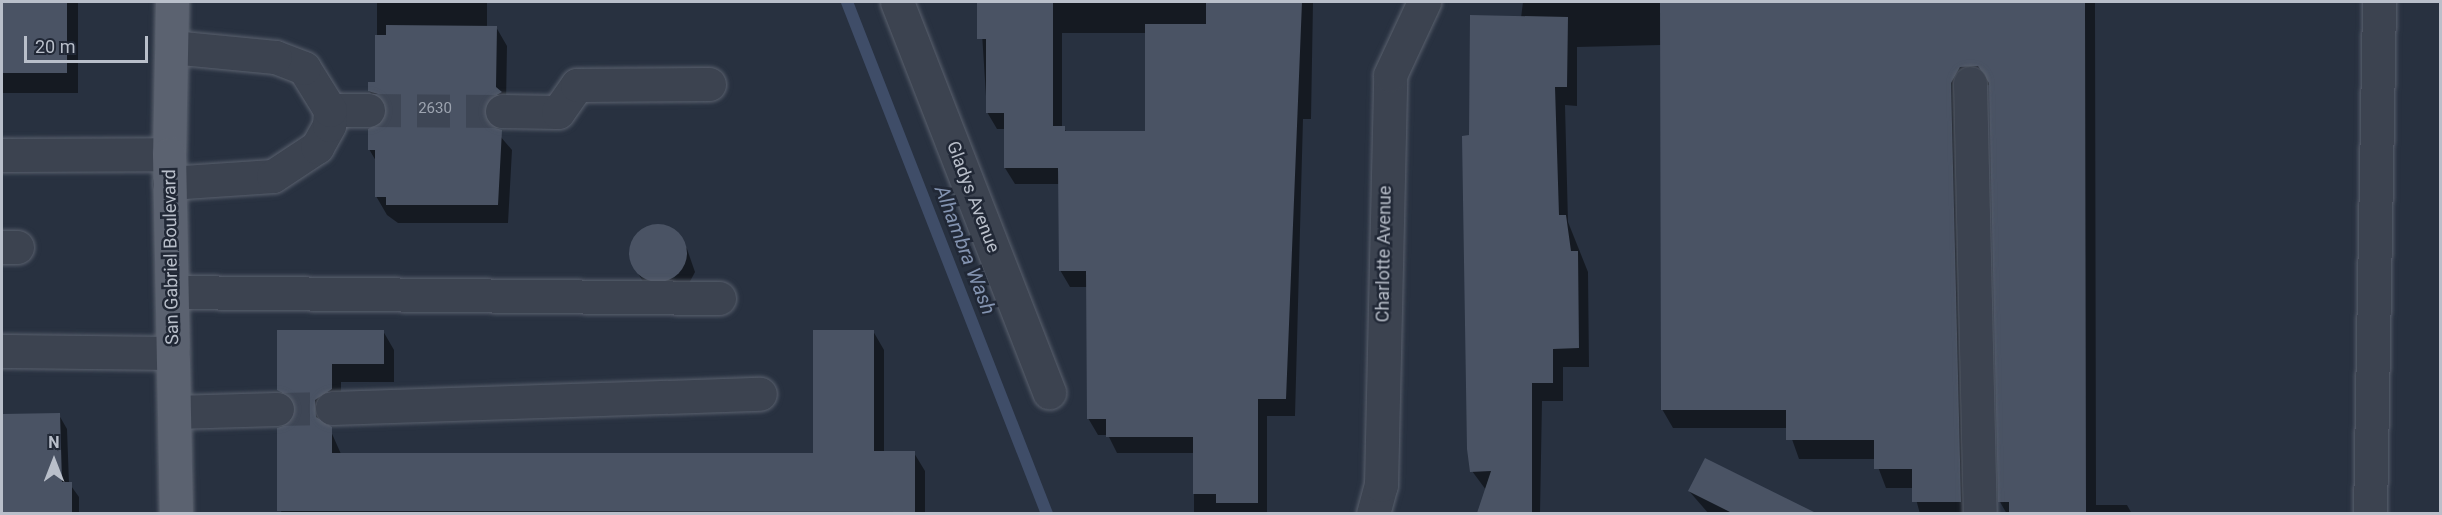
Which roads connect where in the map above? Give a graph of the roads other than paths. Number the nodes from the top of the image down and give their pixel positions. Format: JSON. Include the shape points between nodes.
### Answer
{"nodes":[{"id":1,"x":172,"y":2,"type":"edge"},
{"id":2,"x":897,"y":2,"type":"edge"},
{"id":3,"x":1424,"y":2,"type":"edge"},
{"id":4,"x":2379,"y":2,"type":"edge"},
{"id":5,"x":171,"y":47,"type":"junction"},
{"id":6,"x":1970,"y":83,"type":"dead end"},
{"id":7,"x":709,"y":84,"type":"dead end"},
{"id":8,"x":330,"y":110,"type":"junction"},
{"id":9,"x":368,"y":110,"type":"tunnel mouth"},
{"id":10,"x":502,"y":111,"type":"tunnel mouth"},
{"id":11,"x":2,"y":155,"type":"edge"},
{"id":12,"x":169,"y":169,"type":"junction"},
{"id":13,"x":172,"y":292,"type":"junction"},
{"id":14,"x":719,"y":298,"type":"dead end"},
{"id":15,"x":2,"y":351,"type":"edge"},
{"id":16,"x":172,"y":353,"type":"junction"},
{"id":17,"x":1049,"y":392,"type":"dead end"},
{"id":18,"x":760,"y":394,"type":"dead end"},
{"id":19,"x":278,"y":408,"type":"tunnel mouth"},
{"id":20,"x":332,"y":408,"type":"tunnel mouth"},
{"id":21,"x":174,"y":412,"type":"junction"},
{"id":22,"x":176,"y":513,"type":"edge"},
{"id":23,"x":1372,"y":513,"type":"edge"},
{"id":24,"x":1980,"y":513,"type":"edge"},
{"id":25,"x":2370,"y":513,"type":"edge"}],
"edges":[{"from":1,"to":5,"type":"main road","name":"San Gabriel Boulevard"},
{"from":2,"to":17,"type":"street","name":"Gladys Avenue"},
{"from":3,"to":23,"type":"street","name":"Charlotte Avenue","via":[[1390,75],[1381,485]]},
{"from":4,"to":25,"type":"street"},
{"from":5,"to":8,"type":"street","via":[[275,57],[304,68]]},
{"from":5,"to":12,"type":"main road","name":"San Gabriel Boulevard"},
{"from":6,"to":24,"type":"street"},
{"from":7,"to":10,"type":"street","via":[[577,85],[558,112]]},
{"from":8,"to":9,"type":"street"},
{"from":8,"to":12,"type":"street","via":[[329,125],[317,147],[273,176]]},
{"from":11,"to":12,"type":"street"},
{"from":12,"to":13,"type":"main road","name":"San Gabriel Boulevard"},
{"from":13,"to":14,"type":"street"},
{"from":13,"to":16,"type":"main road","name":"San Gabriel Boulevard"},
{"from":15,"to":16,"type":"street"},
{"from":16,"to":21,"type":"main road","name":"San Gabriel Boulevard"},
{"from":18,"to":20,"type":"street"},
{"from":19,"to":21,"type":"street"},
{"from":21,"to":22,"type":"main road","name":"San Gabriel Boulevard"}]}
